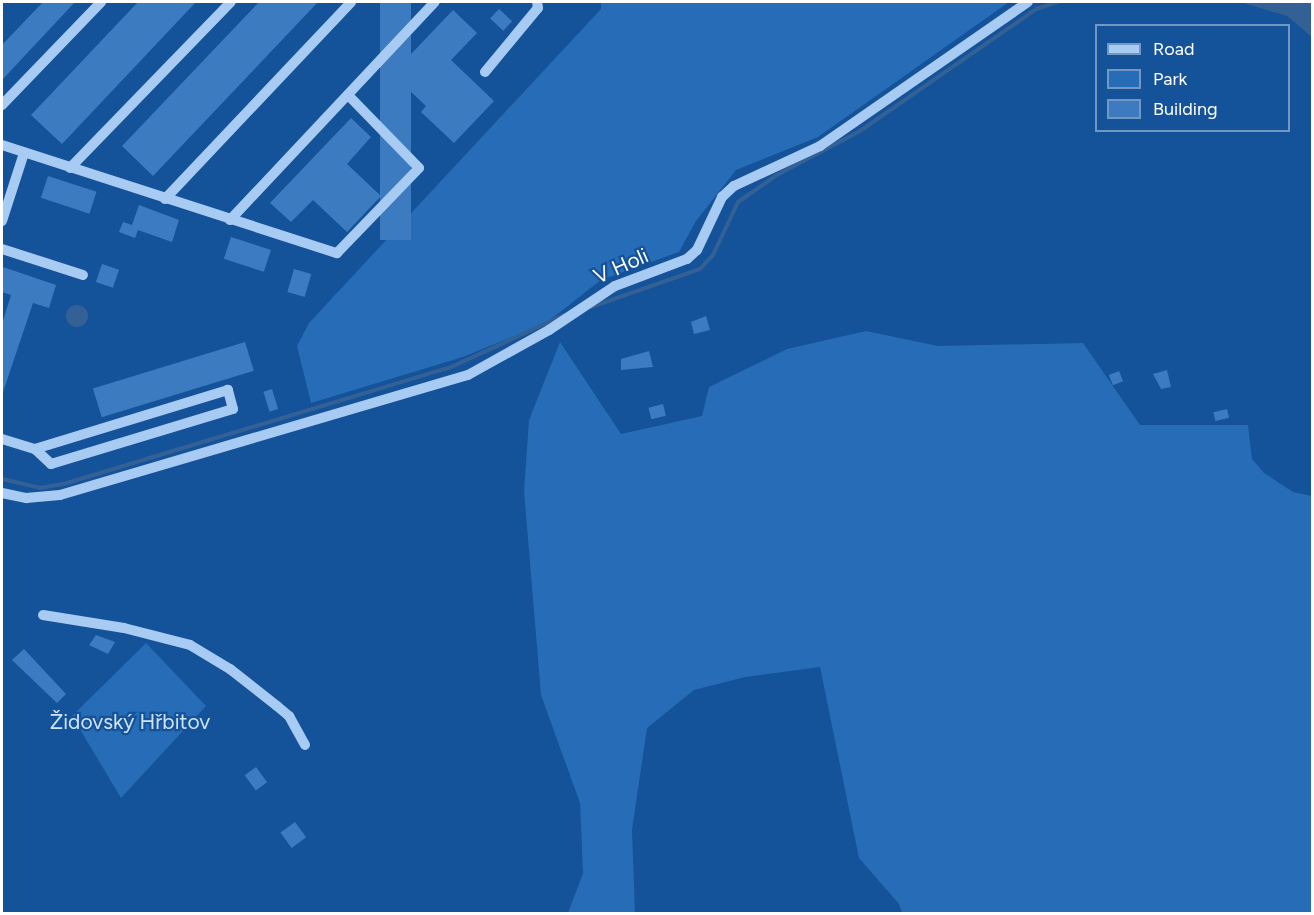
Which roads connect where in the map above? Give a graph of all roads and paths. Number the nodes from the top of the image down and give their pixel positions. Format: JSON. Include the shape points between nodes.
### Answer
{"nodes":[{"id":1,"x":101,"y":2,"type":"edge"},
{"id":2,"x":231,"y":2,"type":"edge"},
{"id":3,"x":351,"y":2,"type":"edge"},
{"id":4,"x":435,"y":2,"type":"edge"},
{"id":5,"x":537,"y":2,"type":"edge"},
{"id":6,"x":1028,"y":2,"type":"edge"},
{"id":7,"x":485,"y":72,"type":"dead end"},
{"id":8,"x":348,"y":95,"type":"junction"},
{"id":9,"x":2,"y":105,"type":"edge"},
{"id":10,"x":2,"y":145,"type":"edge"},
{"id":11,"x":24,"y":153,"type":"junction"},
{"id":12,"x":70,"y":168,"type":"junction"},
{"id":13,"x":165,"y":199,"type":"junction"},
{"id":14,"x":230,"y":220,"type":"junction"},
{"id":15,"x":2,"y":221,"type":"edge"},
{"id":16,"x":2,"y":249,"type":"edge"},
{"id":17,"x":83,"y":275,"type":"dead end"},
{"id":18,"x":2,"y":439,"type":"edge"},
{"id":19,"x":35,"y":449,"type":"junction"},
{"id":20,"x":2,"y":493,"type":"edge"},
{"id":21,"x":43,"y":615,"type":"dead end"},
{"id":22,"x":305,"y":745,"type":"dead end"}],
"edges":[{"from":1,"to":9,"type":"street"},
{"from":2,"to":12,"type":"street"},
{"from":3,"to":13,"type":"street"},
{"from":4,"to":8,"type":"street"},
{"from":5,"to":7,"type":"street","via":[[538,8]]},
{"from":6,"to":20,"type":"street","name":"V Holi","via":[[820,146],[734,186],[722,197],[705,236],[687,259],[615,286],[549,330],[468,375],[60,495],[26,498]]},
{"from":8,"to":14,"type":"street"},
{"from":8,"to":14,"type":"street","via":[[419,168],[337,253]]},
{"from":10,"to":11,"type":"street"},
{"from":11,"to":12,"type":"street"},
{"from":11,"to":15,"type":"street"},
{"from":12,"to":13,"type":"street"},
{"from":13,"to":14,"type":"street"},
{"from":16,"to":17,"type":"street"},
{"from":18,"to":19,"type":"street"},
{"from":19,"to":19,"type":"street","via":[[228,390],[233,409],[51,465]]},
{"from":21,"to":22,"type":"street","via":[[124,628],[190,645],[230,669],[278,706],[289,716]]}]}
